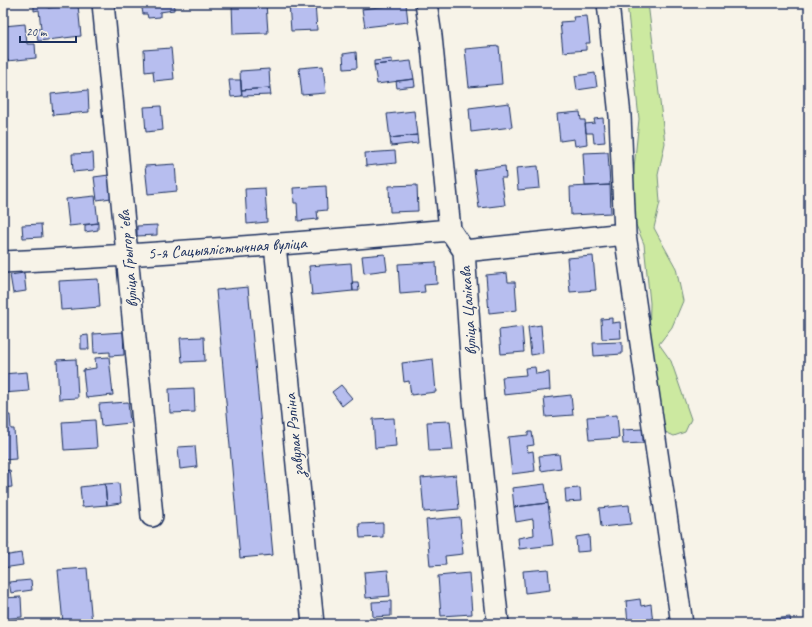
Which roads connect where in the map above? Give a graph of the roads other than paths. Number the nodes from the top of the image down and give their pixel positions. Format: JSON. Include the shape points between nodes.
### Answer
{"nodes":[{"id":1,"x":103,"y":3,"type":"edge"},
{"id":2,"x":426,"y":3,"type":"edge"},
{"id":3,"x":608,"y":3,"type":"edge"},
{"id":4,"x":450,"y":230,"type":"junction"},
{"id":5,"x":625,"y":234,"type":"junction"},
{"id":6,"x":275,"y":245,"type":"junction"},
{"id":7,"x":464,"y":251,"type":"junction"},
{"id":8,"x":128,"y":256,"type":"junction"},
{"id":9,"x":3,"y":262,"type":"edge"},
{"id":10,"x":152,"y":516,"type":"dead end"},
{"id":11,"x":313,"y":624,"type":"edge"},
{"id":12,"x":498,"y":624,"type":"edge"},
{"id":13,"x":682,"y":624,"type":"edge"}],
"edges":[{"from":1,"to":8,"type":"street","name":"вуліца Грыгорʼева"},
{"from":2,"to":4,"type":"street","name":"вуліца Цалікава"},
{"from":3,"to":5,"type":"street","via":[[620,116]]},
{"from":4,"to":6,"type":"street","name":"5-я Сацыялістычная вуліца"},
{"from":4,"to":7,"type":"street","name":"вуліца Цалікава"},
{"from":5,"to":7,"type":"street"},
{"from":5,"to":13,"type":"street"},
{"from":6,"to":8,"type":"street","name":"5-я Сацыялістычная вуліца"},
{"from":6,"to":11,"type":"street","name":"завулак Рэпіна"},
{"from":7,"to":12,"type":"street","name":"вуліца Цалікава","via":[[474,400]]},
{"from":8,"to":9,"type":"street","name":"5-я Сацыялістычная вуліца"},
{"from":8,"to":10,"type":"street","name":"вуліца Грыгорʼева"}]}
